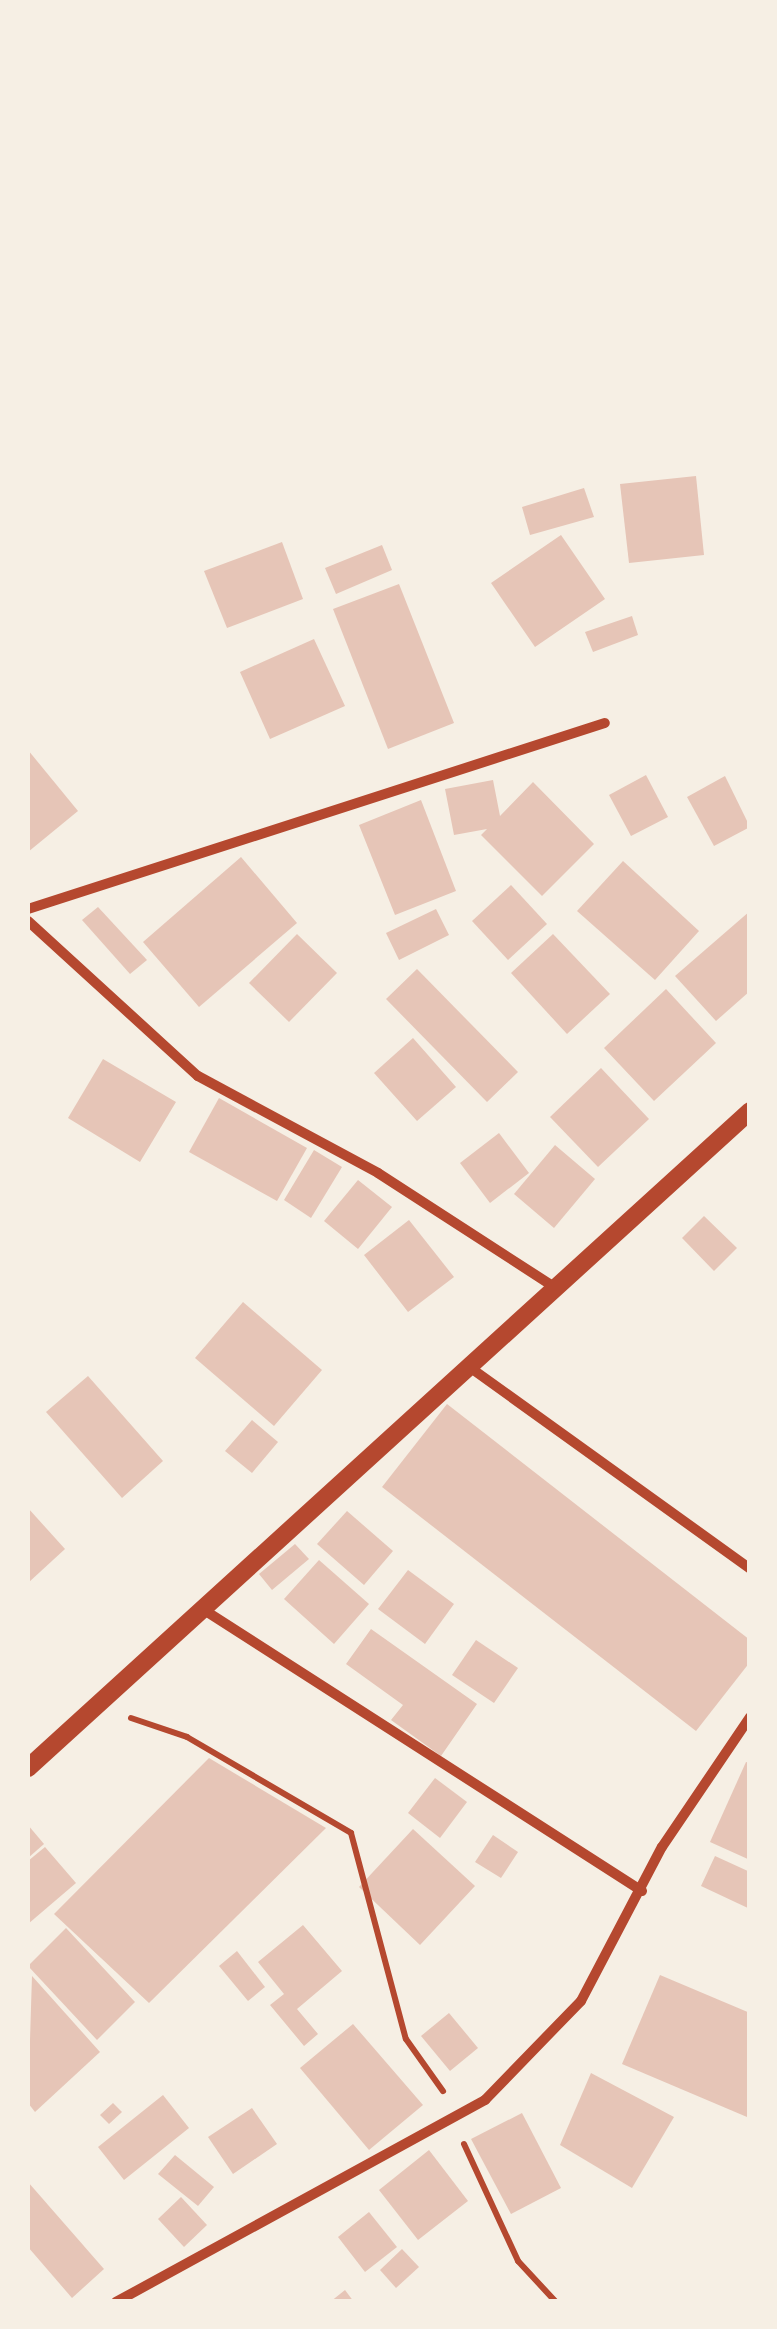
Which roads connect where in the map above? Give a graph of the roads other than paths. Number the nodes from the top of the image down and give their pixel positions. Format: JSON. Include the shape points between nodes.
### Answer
{"nodes":[{"id":1,"x":605,"y":723,"type":"dead end"},
{"id":2,"x":28,"y":909,"type":"edge"},
{"id":3,"x":28,"y":920,"type":"edge"},
{"id":4,"x":750,"y":1111,"type":"edge"},
{"id":5,"x":554,"y":1286,"type":"junction"},
{"id":6,"x":468,"y":1366,"type":"junction"},
{"id":7,"x":750,"y":1569,"type":"edge"},
{"id":8,"x":198,"y":1606,"type":"junction"},
{"id":9,"x":750,"y":1716,"type":"edge"},
{"id":10,"x":28,"y":1768,"type":"edge"},
{"id":11,"x":642,"y":1891,"type":"junction"},
{"id":12,"x":116,"y":2302,"type":"edge"}],
"edges":[{"from":1,"to":2,"type":"street"},
{"from":3,"to":5,"type":"street","via":[[198,1076],[378,1173]]},
{"from":4,"to":5,"type":"street"},
{"from":5,"to":6,"type":"street"},
{"from":6,"to":7,"type":"street"},
{"from":6,"to":8,"type":"street"},
{"from":8,"to":10,"type":"street"},
{"from":8,"to":11,"type":"street"},
{"from":9,"to":11,"type":"street"},
{"from":11,"to":12,"type":"street","via":[[581,2001],[457,2117]]}]}
